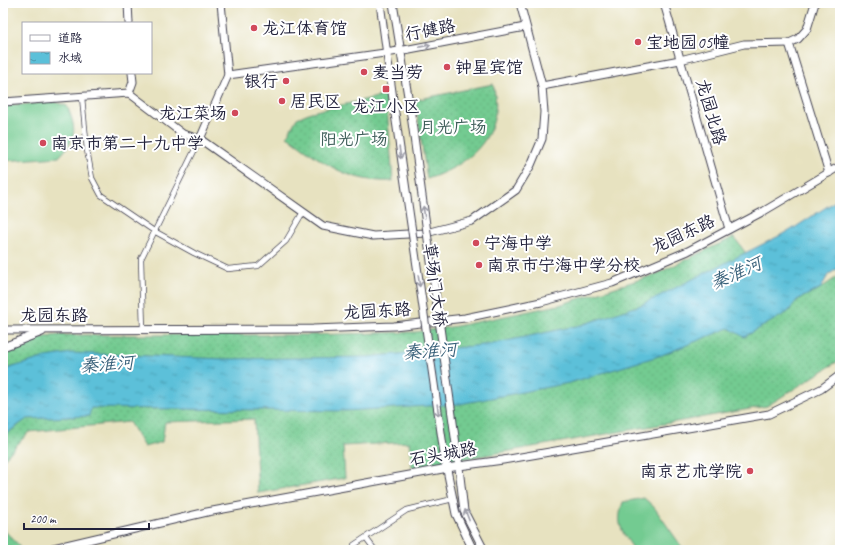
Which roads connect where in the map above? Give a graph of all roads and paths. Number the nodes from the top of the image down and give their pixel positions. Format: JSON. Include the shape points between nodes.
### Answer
{"nodes":[{"id":1,"x":128,"y":3,"type":"edge"},
{"id":2,"x":221,"y":3,"type":"edge"},
{"id":3,"x":380,"y":3,"type":"edge"},
{"id":4,"x":393,"y":3,"type":"edge"},
{"id":5,"x":520,"y":3,"type":"edge"},
{"id":6,"x":664,"y":3,"type":"edge"},
{"id":7,"x":815,"y":3,"type":"edge"},
{"id":8,"x":129,"y":22,"type":"edge"},
{"id":9,"x":525,"y":27,"type":"junction"},
{"id":10,"x":789,"y":43,"type":"junction"},
{"id":11,"x":399,"y":51,"type":"junction"},
{"id":12,"x":387,"y":52,"type":"junction"},
{"id":13,"x":680,"y":60,"type":"junction"},
{"id":14,"x":132,"y":74,"type":"edge"},
{"id":15,"x":228,"y":75,"type":"junction"},
{"id":16,"x":542,"y":86,"type":"junction"},
{"id":17,"x":129,"y":93,"type":"junction"},
{"id":18,"x":82,"y":97,"type":"junction"},
{"id":19,"x":3,"y":102,"type":"edge"},
{"id":20,"x":200,"y":139,"type":"junction"},
{"id":21,"x":840,"y":166,"type":"edge"},
{"id":22,"x":829,"y":173,"type":"junction"},
{"id":23,"x":303,"y":212,"type":"junction"},
{"id":24,"x":729,"y":229,"type":"junction"},
{"id":25,"x":154,"y":231,"type":"junction"},
{"id":26,"x":3,"y":330,"type":"edge"},
{"id":27,"x":47,"y":330,"type":"junction"},
{"id":28,"x":142,"y":330,"type":"junction"},
{"id":29,"x":3,"y":347,"type":"edge"},
{"id":30,"x":840,"y":375,"type":"edge"},
{"id":31,"x":458,"y":462,"type":"junction"},
{"id":32,"x":447,"y":468,"type":"junction"},
{"id":33,"x":453,"y":499,"type":"junction"},
{"id":34,"x":366,"y":538,"type":"junction"},
{"id":35,"x":45,"y":550,"type":"edge"},
{"id":36,"x":354,"y":550,"type":"edge"},
{"id":37,"x":375,"y":550,"type":"edge"},
{"id":38,"x":472,"y":550,"type":"edge"},
{"id":39,"x":484,"y":550,"type":"edge"}],
"edges":[{"from":1,"to":8,"type":"street"},
{"from":2,"to":15,"type":"street"},
{"from":3,"to":12,"type":"street","name":"草场门大桥"},
{"from":4,"to":11,"type":"street","name":"草场门大桥"},
{"from":5,"to":9,"type":"street"},
{"from":6,"to":13,"type":"street","name":"龙园北路"},
{"from":7,"to":10,"type":"street","via":[[807,29],[798,39]]},
{"from":11,"to":9,"type":"street","name":"行健路","one_way":true},
{"from":9,"to":16,"type":"street"},
{"from":10,"to":13,"type":"street","via":[[744,44]]},
{"from":10,"to":22,"type":"street"},
{"from":11,"to":12,"type":"street","name":"行健路"},
{"from":31,"to":11,"type":"street","name":"草场门大桥","one_way":true,"bridge":true,"via":[[411,116]]},
{"from":12,"to":15,"type":"street","name":"行健路"},
{"from":12,"to":32,"type":"street","name":"草场门大桥","one_way":true,"bridge":true},
{"from":13,"to":16,"type":"street"},
{"from":13,"to":24,"type":"street","name":"龙园北路"},
{"from":14,"to":17,"type":"street","via":[[133,82]]},
{"from":15,"to":20,"type":"street"},
{"from":16,"to":23,"type":"street","via":[[542,139],[531,165],[516,190],[472,221],[426,233],[373,236],[323,226]]},
{"from":17,"to":18,"type":"street"},
{"from":17,"to":20,"type":"street","via":[[183,134]]},
{"from":18,"to":19,"type":"street"},
{"from":18,"to":25,"type":"street","via":[[92,178],[101,195]]},
{"from":20,"to":23,"type":"street"},
{"from":20,"to":25,"type":"street"},
{"from":21,"to":22,"type":"street","name":"龙园东路"},
{"from":22,"to":24,"type":"street","name":"龙园东路"},
{"from":23,"to":25,"type":"street","via":[[286,241],[258,266],[228,269]]},
{"from":24,"to":28,"type":"street","name":"龙园东路","via":[[688,251],[612,283],[541,302],[465,318],[394,326]]},
{"from":25,"to":28,"type":"street","via":[[142,259]]},
{"from":26,"to":27,"type":"street","name":"龙园东路"},
{"from":27,"to":28,"type":"street","name":"龙园东路"},
{"from":27,"to":29,"type":"street"},
{"from":30,"to":31,"type":"street","name":"石头城路","via":[[821,389],[770,414],[503,460]]},
{"from":31,"to":32,"type":"street","name":"石头城路"},
{"from":39,"to":31,"type":"street","name":"草场门大桥","one_way":true,"via":[[464,511]]},
{"from":32,"to":33,"type":"street","name":"草场门大桥"},
{"from":32,"to":35,"type":"street","name":"石头城路","via":[[206,512]]},
{"from":33,"to":34,"type":"street","via":[[407,510]]},
{"from":33,"to":38,"type":"street","name":"草场门大桥","via":[[456,514]]},
{"from":34,"to":36,"type":"street","via":[[354,545]]},
{"from":34,"to":37,"type":"street"}]}
